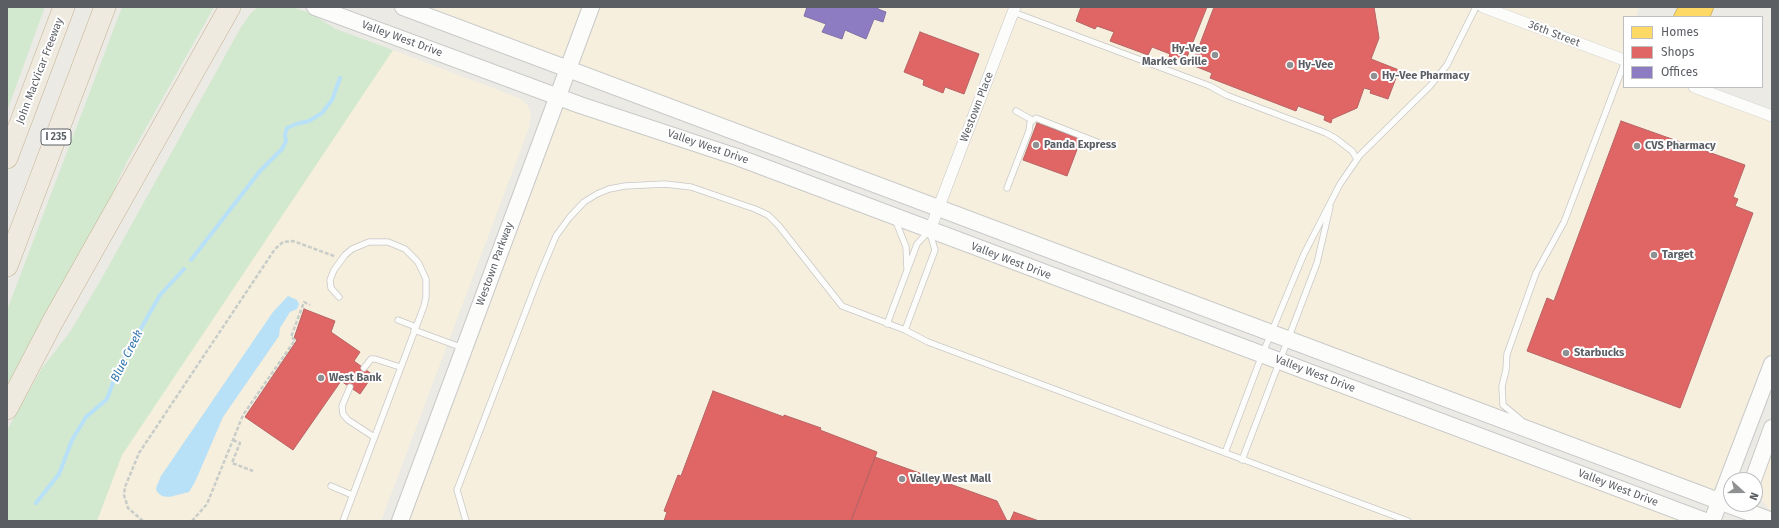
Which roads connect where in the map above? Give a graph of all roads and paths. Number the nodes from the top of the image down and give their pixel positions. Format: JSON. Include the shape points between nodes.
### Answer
{"nodes":[{"id":1,"x":64,"y":7,"type":"edge"},
{"id":2,"x":105,"y":7,"type":"edge"},
{"id":3,"x":230,"y":7,"type":"edge"},
{"id":4,"x":315,"y":7,"type":"edge"},
{"id":5,"x":403,"y":7,"type":"edge"},
{"id":6,"x":591,"y":7,"type":"edge"},
{"id":7,"x":1476,"y":7,"type":"edge"},
{"id":8,"x":1483,"y":7,"type":"edge"},
{"id":9,"x":1014,"y":10,"type":"edge"},
{"id":10,"x":1623,"y":60,"type":"edge"},
{"id":11,"x":1623,"y":67,"type":"edge"},
{"id":12,"x":568,"y":69,"type":"junction"},
{"id":13,"x":1697,"y":88,"type":"edge"},
{"id":14,"x":557,"y":97,"type":"junction"},
{"id":15,"x":1016,"y":111,"type":"dead end"},
{"id":16,"x":1772,"y":116,"type":"edge"},
{"id":17,"x":1032,"y":120,"type":"junction"},
{"id":18,"x":1107,"y":146,"type":"dead end"},
{"id":19,"x":7,"y":158,"type":"edge"},
{"id":20,"x":1357,"y":159,"type":"junction"},
{"id":21,"x":1007,"y":188,"type":"dead end"},
{"id":22,"x":1332,"y":199,"type":"junction"},
{"id":23,"x":938,"y":208,"type":"junction"},
{"id":24,"x":894,"y":217,"type":"junction"},
{"id":25,"x":930,"y":230,"type":"junction"},
{"id":26,"x":342,"y":259,"type":"junction"},
{"id":27,"x":7,"y":266,"type":"edge"},
{"id":28,"x":907,"y":271,"type":"junction"},
{"id":29,"x":339,"y":297,"type":"dead end"},
{"id":30,"x":310,"y":305,"type":"dead end"},
{"id":31,"x":398,"y":320,"type":"dead end"},
{"id":32,"x":887,"y":324,"type":"junction"},
{"id":33,"x":415,"y":328,"type":"junction"},
{"id":34,"x":905,"y":330,"type":"junction"},
{"id":35,"x":1271,"y":333,"type":"junction"},
{"id":36,"x":1288,"y":339,"type":"junction"},
{"id":37,"x":464,"y":348,"type":"junction"},
{"id":38,"x":1262,"y":355,"type":"junction"},
{"id":39,"x":1279,"y":361,"type":"junction"},
{"id":40,"x":1772,"y":364,"type":"edge"},
{"id":41,"x":400,"y":367,"type":"junction"},
{"id":42,"x":364,"y":368,"type":"dead end"},
{"id":43,"x":350,"y":387,"type":"dead end"},
{"id":44,"x":7,"y":408,"type":"edge"},
{"id":45,"x":1772,"y":428,"type":"edge"},
{"id":46,"x":1548,"y":436,"type":"junction"},
{"id":47,"x":374,"y":437,"type":"junction"},
{"id":48,"x":233,"y":440,"type":"junction"},
{"id":49,"x":1225,"y":453,"type":"junction"},
{"id":50,"x":1242,"y":460,"type":"junction"},
{"id":51,"x":253,"y":471,"type":"dead end"},
{"id":52,"x":1756,"y":472,"type":"edge"},
{"id":53,"x":331,"y":486,"type":"dead end"},
{"id":54,"x":352,"y":495,"type":"junction"},
{"id":55,"x":1720,"y":501,"type":"junction"},
{"id":56,"x":1723,"y":502,"type":"edge"},
{"id":57,"x":1744,"y":512,"type":"edge"},
{"id":58,"x":143,"y":521,"type":"edge"},
{"id":59,"x":192,"y":521,"type":"edge"},
{"id":60,"x":343,"y":521,"type":"edge"},
{"id":61,"x":400,"y":521,"type":"edge"},
{"id":62,"x":466,"y":521,"type":"edge"},
{"id":63,"x":1408,"y":521,"type":"edge"},
{"id":64,"x":1705,"y":521,"type":"edge"},
{"id":65,"x":1712,"y":521,"type":"edge"},
{"id":66,"x":1772,"y":521,"type":"edge"}],
"edges":[{"from":1,"to":19,"type":"highway","name":"John MacVicar Freeway"},
{"from":2,"to":27,"type":"highway","number":"I 235"},
{"from":3,"to":44,"type":"highway"},
{"from":4,"to":14,"type":"main road","name":"Valley West Drive"},
{"from":5,"to":12,"type":"main road","name":"Valley West Drive"},
{"from":6,"to":12,"type":"main road","name":"Westown Parkway"},
{"from":7,"to":20,"type":"lane","via":[[1447,65],[1430,86]]},
{"from":8,"to":10,"type":"street","name":"36th Street"},
{"from":9,"to":20,"type":"lane","via":[[1326,133],[1352,151]]},
{"from":9,"to":23,"type":"street","name":"Westown Place"},
{"from":11,"to":46,"type":"lane","via":[[1564,222],[1536,273],[1507,354],[1502,386],[1503,405],[1516,417]]},
{"from":12,"to":14,"type":"main road","name":"Westown Parkway"},
{"from":12,"to":23,"type":"main road","name":"Valley West Drive"},
{"from":13,"to":16,"type":"street"},
{"from":14,"to":24,"type":"main road","name":"Valley West Drive","via":[[737,157]]},
{"from":14,"to":37,"type":"main road","name":"Westown Parkway"},
{"from":15,"to":17,"type":"lane"},
{"from":17,"to":18,"type":"lane","via":[[1036,118]]},
{"from":17,"to":21,"type":"lane"},
{"from":20,"to":22,"type":"lane"},
{"from":22,"to":35,"type":"lane","via":[[1304,254]]},
{"from":22,"to":36,"type":"lane","via":[[1317,263]]},
{"from":23,"to":25,"type":"street","name":"Westown Place"},
{"from":23,"to":35,"type":"main road","name":"Valley West Drive"},
{"from":24,"to":25,"type":"main road","name":"Valley West Drive"},
{"from":24,"to":28,"type":"lane","via":[[906,247]]},
{"from":25,"to":28,"type":"lane","via":[[917,244]]},
{"from":25,"to":34,"type":"lane","via":[[935,250]]},
{"from":25,"to":38,"type":"main road","name":"Valley West Drive"},
{"from":26,"to":29,"type":"lane","via":[[330,280],[330,288]]},
{"from":26,"to":33,"type":"lane","via":[[360,245],[379,241],[397,244],[412,254],[423,270],[427,288],[424,306]]},
{"from":26,"to":58,"type":"path","via":[[293,241],[283,242],[275,249],[139,453],[124,494],[128,508]]},
{"from":28,"to":32,"type":"lane"},
{"from":30,"to":48,"type":"path","via":[[304,302],[291,337],[295,340],[243,415]]},
{"from":31,"to":33,"type":"lane"},
{"from":32,"to":34,"type":"lane"},
{"from":32,"to":62,"type":"lane","via":[[842,306],[779,226],[768,215],[755,209],[679,185],[625,186],[597,194],[584,202],[556,236],[540,274],[457,490]]},
{"from":33,"to":37,"type":"lane"},
{"from":33,"to":41,"type":"lane"},
{"from":34,"to":49,"type":"lane","via":[[928,342]]},
{"from":35,"to":36,"type":"main road","name":"Valley West Drive"},
{"from":35,"to":38,"type":"lane"},
{"from":36,"to":39,"type":"lane"},
{"from":36,"to":46,"type":"main road","name":"Valley West Drive"},
{"from":37,"to":61,"type":"main road","name":"Westown Parkway"},
{"from":38,"to":39,"type":"main road","name":"Valley West Drive"},
{"from":38,"to":49,"type":"lane"},
{"from":39,"to":50,"type":"lane"},
{"from":39,"to":64,"type":"main road","name":"Valley West Drive"},
{"from":40,"to":55,"type":"main road"},
{"from":41,"to":42,"type":"lane","via":[[371,359]]},
{"from":41,"to":47,"type":"lane"},
{"from":43,"to":47,"type":"lane","via":[[342,406],[343,414]]},
{"from":45,"to":52,"type":"main road"},
{"from":46,"to":55,"type":"main road","name":"Valley West Drive"},
{"from":47,"to":54,"type":"lane"},
{"from":48,"to":51,"type":"path","via":[[240,443],[232,463]]},
{"from":48,"to":59,"type":"path","via":[[207,504]]},
{"from":49,"to":50,"type":"lane"},
{"from":50,"to":63,"type":"lane"},
{"from":53,"to":54,"type":"lane"},
{"from":54,"to":60,"type":"lane"},
{"from":55,"to":56,"type":"main road","name":"Valley West Drive"},
{"from":55,"to":65,"type":"main road"},
{"from":57,"to":66,"type":"main road","name":"Valley West Drive"}]}
